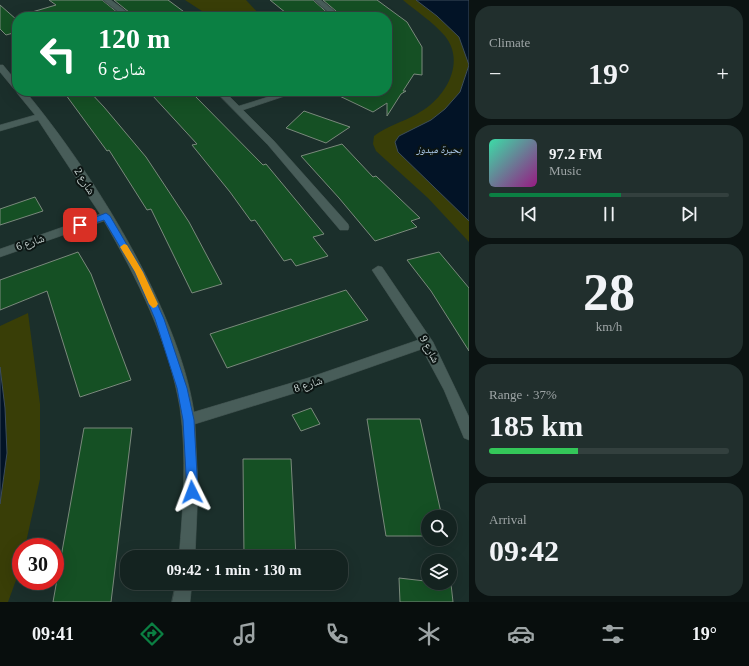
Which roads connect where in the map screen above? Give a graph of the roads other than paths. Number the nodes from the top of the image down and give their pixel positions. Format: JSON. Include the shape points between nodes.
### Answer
{"nodes":[{"id":1,"x":106,"y":0,"type":"edge"},
{"id":2,"x":317,"y":0,"type":"edge"},
{"id":3,"x":123,"y":12,"type":"edge"},
{"id":4,"x":332,"y":12,"type":"edge"},
{"id":5,"x":0,"y":67,"type":"edge"},
{"id":6,"x":12,"y":81,"type":"edge"},
{"id":7,"x":24,"y":96,"type":"edge"},
{"id":8,"x":225,"y":96,"type":"edge"},
{"id":9,"x":280,"y":96,"type":"edge"},
{"id":10,"x":239,"y":109,"type":"junction"},
{"id":11,"x":41,"y":116,"type":"junction"},
{"id":12,"x":0,"y":128,"type":"edge"},
{"id":13,"x":106,"y":216,"type":"junction"},
{"id":14,"x":344,"y":227,"type":"dead end"},
{"id":15,"x":0,"y":253,"type":"edge"},
{"id":16,"x":378,"y":270,"type":"dead end"},
{"id":17,"x":427,"y":342,"type":"junction"},
{"id":18,"x":188,"y":420,"type":"junction"},
{"id":19,"x":469,"y":434,"type":"edge"},
{"id":20,"x":188,"y":550,"type":"edge"},
{"id":21,"x":183,"y":590,"type":"edge"},
{"id":22,"x":181,"y":602,"type":"edge"}],
"edges":[{"from":1,"to":3,"type":"street"},
{"from":2,"to":4,"type":"street"},
{"from":5,"to":6,"type":"street"},
{"from":7,"to":11,"type":"street","name":"شارع 2"},
{"from":8,"to":10,"type":"street"},
{"from":9,"to":10,"type":"street"},
{"from":10,"to":14,"type":"street"},
{"from":11,"to":12,"type":"street"},
{"from":11,"to":13,"type":"street","name":"شارع 2","via":[[78,169]]},
{"from":13,"to":15,"type":"street","name":"شارع 6"},
{"from":13,"to":18,"type":"street","name":"شارع 2","via":[[139,272],[160,319],[182,388]]},
{"from":16,"to":17,"type":"street","name":"شارع 9"},
{"from":17,"to":18,"type":"street","name":"شارع 8","via":[[250,403]]},
{"from":17,"to":19,"type":"street","name":"شارع 9"},
{"from":18,"to":20,"type":"street","name":"شارع 2","via":[[192,492]]},
{"from":21,"to":22,"type":"street"}]}
